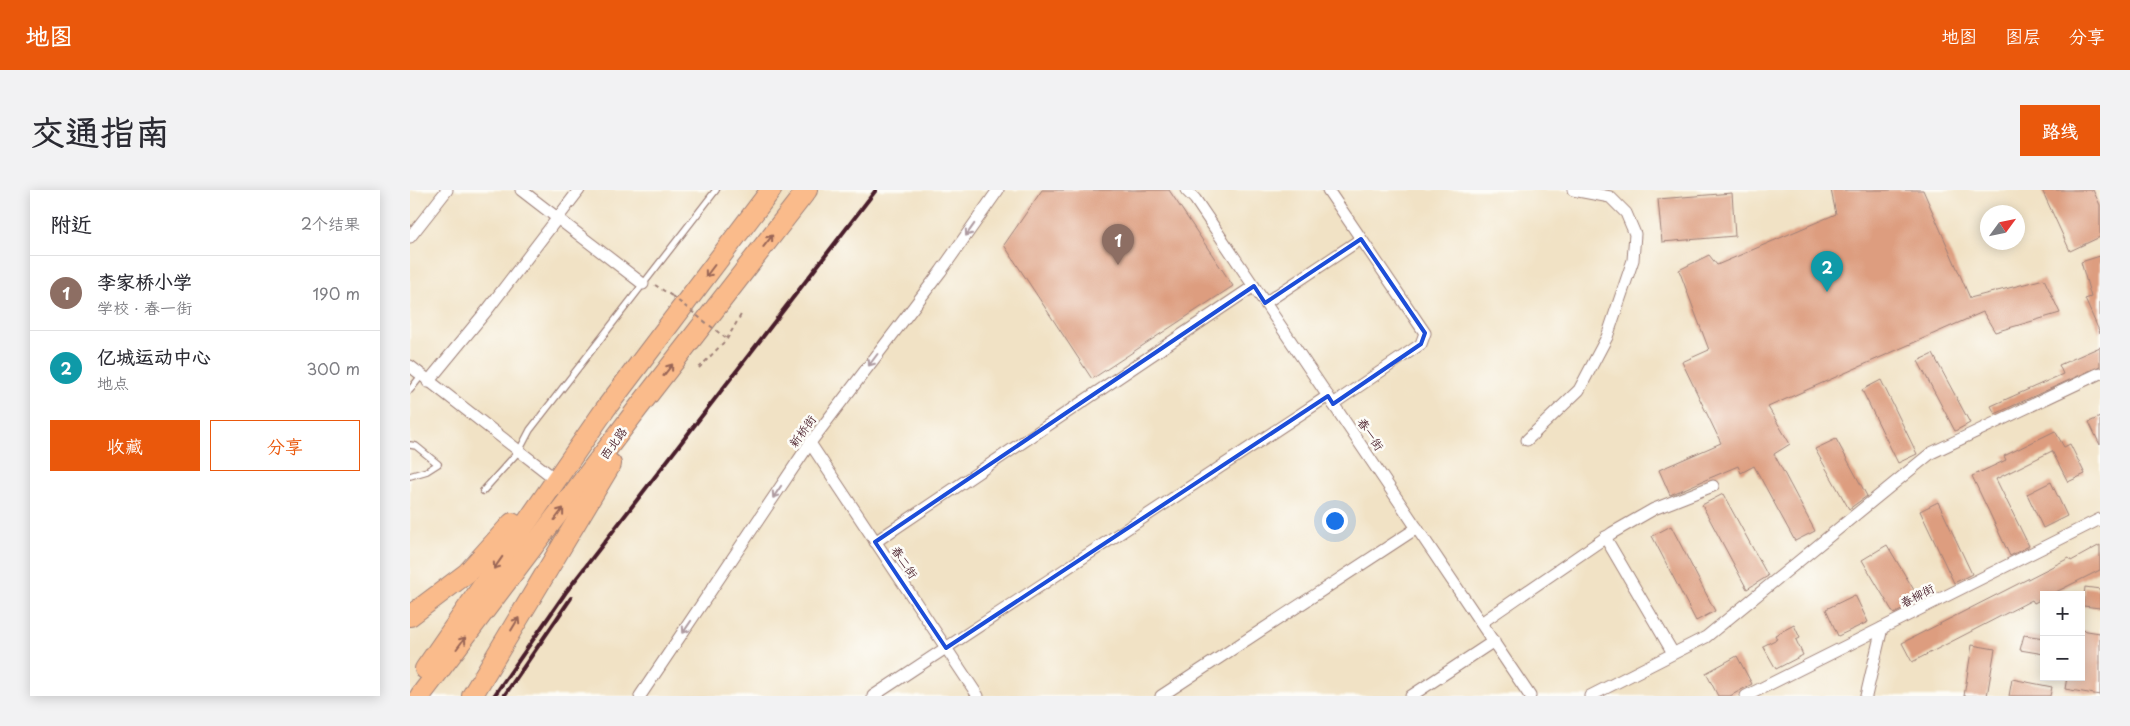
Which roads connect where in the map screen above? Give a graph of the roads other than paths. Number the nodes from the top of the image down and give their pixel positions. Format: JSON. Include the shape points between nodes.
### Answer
{"nodes":[{"id":1,"x":447,"y":190,"type":"edge"},
{"id":2,"x":521,"y":190,"type":"edge"},
{"id":3,"x":579,"y":190,"type":"edge"},
{"id":4,"x":716,"y":190,"type":"edge"},
{"id":5,"x":771,"y":190,"type":"edge"},
{"id":6,"x":808,"y":190,"type":"edge"},
{"id":7,"x":998,"y":190,"type":"edge"},
{"id":8,"x":1187,"y":190,"type":"edge"},
{"id":9,"x":1328,"y":190,"type":"edge"},
{"id":10,"x":1573,"y":190,"type":"edge"},
{"id":11,"x":558,"y":218,"type":"junction"},
{"id":12,"x":410,"y":237,"type":"edge"},
{"id":13,"x":1360,"y":239,"type":"junction"},
{"id":14,"x":648,"y":284,"type":"junction"},
{"id":15,"x":1254,"y":286,"type":"junction"},
{"id":16,"x":1265,"y":303,"type":"junction"},
{"id":17,"x":410,"y":366,"type":"edge"},
{"id":18,"x":2100,"y":373,"type":"edge"},
{"id":19,"x":425,"y":379,"type":"junction"},
{"id":20,"x":410,"y":390,"type":"edge"},
{"id":21,"x":1331,"y":400,"type":"junction"},
{"id":22,"x":611,"y":402,"type":"junction"},
{"id":23,"x":638,"y":408,"type":"junction"},
{"id":24,"x":1527,"y":440,"type":"dead end"},
{"id":25,"x":810,"y":443,"type":"junction"},
{"id":26,"x":410,"y":445,"type":"edge"},
{"id":27,"x":519,"y":451,"type":"junction"},
{"id":28,"x":550,"y":475,"type":"junction"},
{"id":29,"x":410,"y":476,"type":"edge"},
{"id":30,"x":1713,"y":486,"type":"dead end"},
{"id":31,"x":483,"y":491,"type":"dead end"},
{"id":32,"x":2100,"y":519,"type":"edge"},
{"id":33,"x":1417,"y":528,"type":"junction"},
{"id":34,"x":1605,"y":537,"type":"junction"},
{"id":35,"x":875,"y":542,"type":"junction"},
{"id":36,"x":410,"y":616,"type":"edge"},
{"id":37,"x":1481,"y":623,"type":"junction"},
{"id":38,"x":1882,"y":628,"type":"junction"},
{"id":39,"x":1494,"y":642,"type":"junction"},
{"id":40,"x":946,"y":648,"type":"junction"},
{"id":41,"x":1673,"y":653,"type":"junction"},
{"id":42,"x":410,"y":691,"type":"edge"},
{"id":43,"x":420,"y":696,"type":"edge"},
{"id":44,"x":472,"y":696,"type":"edge"},
{"id":45,"x":640,"y":696,"type":"edge"},
{"id":46,"x":873,"y":696,"type":"edge"},
{"id":47,"x":978,"y":696,"type":"edge"},
{"id":48,"x":1161,"y":696,"type":"edge"},
{"id":49,"x":1411,"y":696,"type":"edge"},
{"id":50,"x":1530,"y":696,"type":"edge"},
{"id":51,"x":1590,"y":696,"type":"edge"},
{"id":52,"x":1746,"y":696,"type":"edge"},
{"id":53,"x":1866,"y":696,"type":"edge"}],
"edges":[{"from":1,"to":12,"type":"street"},
{"from":2,"to":11,"type":"street"},
{"from":3,"to":11,"type":"street"},
{"from":4,"to":14,"type":"lane"},
{"from":5,"to":22,"type":"highway","name":"西北路","one_way":true},
{"from":23,"to":6,"type":"highway","name":"西北路","one_way":true},
{"from":7,"to":25,"type":"street","name":"新桥街","one_way":true,"via":[[941,272]]},
{"from":8,"to":15,"type":"street","name":"春一街"},
{"from":9,"to":13,"type":"street"},
{"from":10,"to":24,"type":"street","via":[[1610,197],[1626,214],[1634,234],[1633,260],[1607,337],[1579,390]]},
{"from":11,"to":14,"type":"street"},
{"from":11,"to":19,"type":"street"},
{"from":13,"to":16,"type":"street"},
{"from":13,"to":21,"type":"street","via":[[1425,333],[1421,344]]},
{"from":14,"to":27,"type":"lane","via":[[530,430]]},
{"from":15,"to":16,"type":"street","name":"春一街"},
{"from":15,"to":35,"type":"street"},
{"from":16,"to":21,"type":"street","name":"春一街"},
{"from":17,"to":19,"type":"street"},
{"from":18,"to":41,"type":"street","via":[[1931,453],[1706,637]]},
{"from":19,"to":20,"type":"lane"},
{"from":19,"to":27,"type":"street"},
{"from":21,"to":33,"type":"street","name":"春一街"},
{"from":21,"to":40,"type":"street"},
{"from":22,"to":28,"type":"highway"},
{"from":22,"to":42,"type":"highway","name":"西北路","one_way":true},
{"from":43,"to":23,"type":"highway","name":"西北路","one_way":true},
{"from":44,"to":23,"type":"highway","one_way":true,"via":[[620,450]]},
{"from":25,"to":35,"type":"street","name":"春二街"},
{"from":25,"to":45,"type":"street","name":"新桥街","one_way":true},
{"from":26,"to":29,"type":"lane","via":[[416,446],[438,464]]},
{"from":27,"to":28,"type":"street"},
{"from":27,"to":31,"type":"lane"},
{"from":28,"to":36,"type":"highway","via":[[500,538],[473,566]]},
{"from":30,"to":34,"type":"street","via":[[1654,510]]},
{"from":32,"to":38,"type":"street","name":"春柳街"},
{"from":33,"to":37,"type":"street","name":"春一街"},
{"from":33,"to":48,"type":"street"},
{"from":34,"to":37,"type":"street"},
{"from":34,"to":41,"type":"street"},
{"from":35,"to":40,"type":"street","name":"春二街"},
{"from":37,"to":39,"type":"street","name":"春一街"},
{"from":38,"to":52,"type":"street","name":"春柳街"},
{"from":38,"to":53,"type":"street"},
{"from":39,"to":49,"type":"street"},
{"from":39,"to":50,"type":"street","name":"春一街"},
{"from":40,"to":46,"type":"street"},
{"from":40,"to":47,"type":"street","name":"春二街"},
{"from":41,"to":51,"type":"street"}]}
